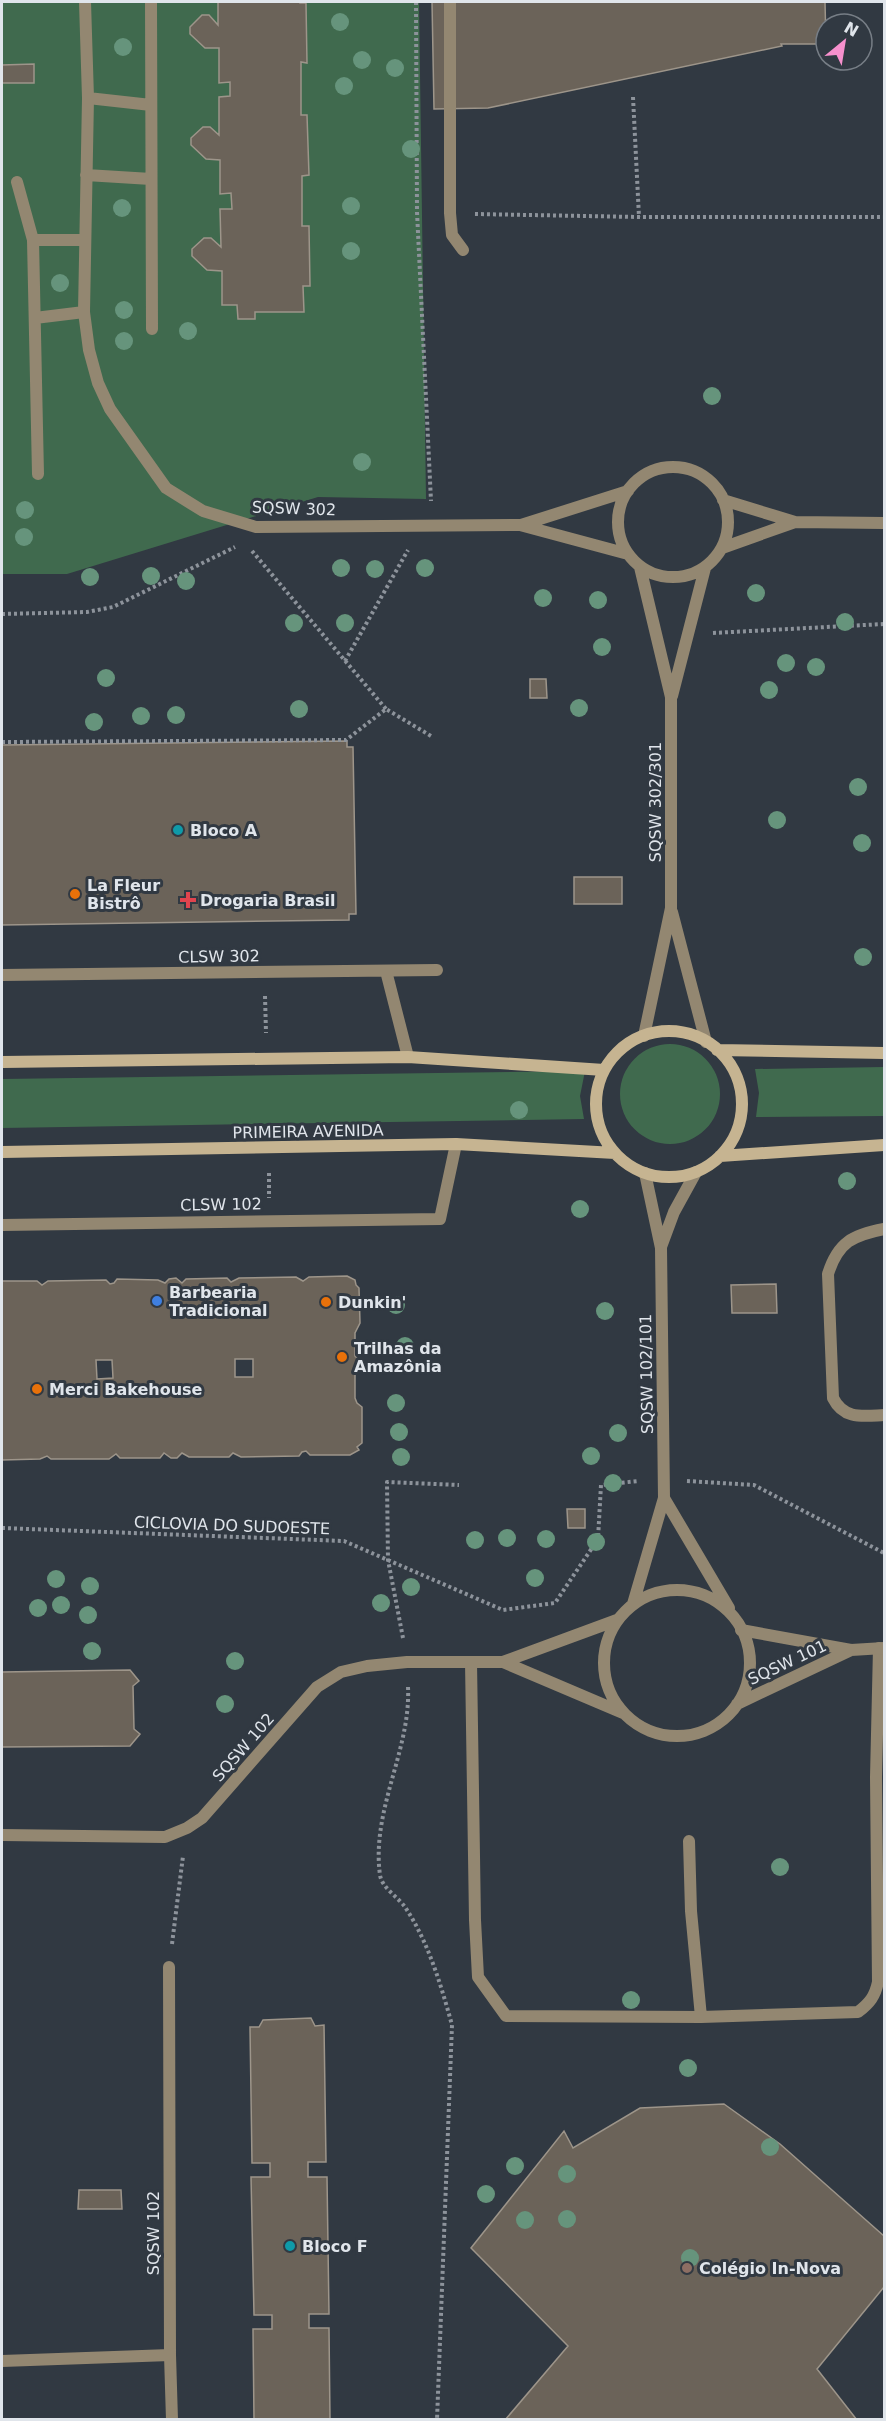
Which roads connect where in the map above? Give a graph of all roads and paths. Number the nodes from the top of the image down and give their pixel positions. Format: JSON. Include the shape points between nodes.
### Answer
{"nodes":[{"id":1,"x":85,"y":2,"type":"edge"},
{"id":2,"x":151,"y":2,"type":"edge"},
{"id":3,"x":416,"y":2,"type":"edge"},
{"id":4,"x":450,"y":2,"type":"edge"},
{"id":5,"x":633,"y":97,"type":"dead end"},
{"id":6,"x":88,"y":98,"type":"junction"},
{"id":7,"x":152,"y":105,"type":"junction"},
{"id":8,"x":86,"y":175,"type":"junction"},
{"id":9,"x":152,"y":179,"type":"junction"},
{"id":10,"x":17,"y":182,"type":"dead end"},
{"id":11,"x":417,"y":212,"type":"junction"},
{"id":12,"x":450,"y":213,"type":"junction"},
{"id":13,"x":639,"y":217,"type":"junction"},
{"id":14,"x":885,"y":217,"type":"edge"},
{"id":15,"x":33,"y":240,"type":"junction"},
{"id":16,"x":84,"y":240,"type":"junction"},
{"id":17,"x":463,"y":250,"type":"dead end"},
{"id":18,"x":84,"y":312,"type":"junction"},
{"id":19,"x":35,"y":318,"type":"junction"},
{"id":20,"x":152,"y":329,"type":"dead end"},
{"id":21,"x":38,"y":474,"type":"dead end"},
{"id":22,"x":628,"y":491,"type":"junction"},
{"id":23,"x":723,"y":500,"type":"junction"},
{"id":24,"x":795,"y":522,"type":"junction"},
{"id":25,"x":885,"y":523,"type":"edge"},
{"id":26,"x":427,"y":525,"type":"junction"},
{"id":27,"x":520,"y":525,"type":"junction"},
{"id":28,"x":256,"y":527,"type":"junction"},
{"id":29,"x":244,"y":542,"type":"junction"},
{"id":30,"x":722,"y":548,"type":"junction"},
{"id":31,"x":628,"y":554,"type":"junction"},
{"id":32,"x":640,"y":567,"type":"junction"},
{"id":33,"x":705,"y":568,"type":"junction"},
{"id":34,"x":2,"y":614,"type":"edge"},
{"id":35,"x":885,"y":624,"type":"edge"},
{"id":36,"x":689,"y":634,"type":"junction"},
{"id":37,"x":345,"y":661,"type":"junction"},
{"id":38,"x":671,"y":697,"type":"junction"},
{"id":39,"x":386,"y":709,"type":"junction"},
{"id":40,"x":431,"y":736,"type":"dead end"},
{"id":41,"x":2,"y":742,"type":"edge"},
{"id":42,"x":671,"y":908,"type":"junction"},
{"id":43,"x":437,"y":970,"type":"dead end"},
{"id":44,"x":386,"y":971,"type":"junction"},
{"id":45,"x":265,"y":972,"type":"junction"},
{"id":46,"x":2,"y":975,"type":"edge"},
{"id":47,"x":644,"y":1036,"type":"junction"},
{"id":48,"x":706,"y":1042,"type":"junction"},
{"id":49,"x":717,"y":1050,"type":"junction"},
{"id":50,"x":885,"y":1053,"type":"edge"},
{"id":51,"x":408,"y":1057,"type":"junction"},
{"id":52,"x":267,"y":1058,"type":"junction"},
{"id":53,"x":2,"y":1062,"type":"edge"},
{"id":54,"x":604,"y":1070,"type":"junction"},
{"id":55,"x":456,"y":1144,"type":"junction"},
{"id":56,"x":885,"y":1145,"type":"edge"},
{"id":57,"x":268,"y":1148,"type":"junction"},
{"id":58,"x":2,"y":1152,"type":"edge"},
{"id":59,"x":615,"y":1153,"type":"junction"},
{"id":60,"x":720,"y":1156,"type":"junction"},
{"id":61,"x":696,"y":1172,"type":"junction"},
{"id":62,"x":645,"y":1173,"type":"junction"},
{"id":63,"x":270,"y":1220,"type":"junction"},
{"id":64,"x":2,"y":1225,"type":"edge"},
{"id":65,"x":885,"y":1229,"type":"edge"},
{"id":66,"x":661,"y":1248,"type":"junction"},
{"id":67,"x":885,"y":1415,"type":"edge"},
{"id":68,"x":663,"y":1479,"type":"junction"},
{"id":69,"x":459,"y":1485,"type":"dead end"},
{"id":70,"x":664,"y":1498,"type":"junction"},
{"id":71,"x":2,"y":1528,"type":"edge"},
{"id":72,"x":885,"y":1552,"type":"edge"},
{"id":73,"x":388,"y":1560,"type":"junction"},
{"id":74,"x":633,"y":1604,"type":"junction"},
{"id":75,"x":617,"y":1620,"type":"junction"},
{"id":76,"x":738,"y":1625,"type":"junction"},
{"id":77,"x":882,"y":1648,"type":"edge"},
{"id":78,"x":851,"y":1650,"type":"junction"},
{"id":79,"x":407,"y":1662,"type":"junction"},
{"id":80,"x":471,"y":1662,"type":"junction"},
{"id":81,"x":503,"y":1662,"type":"junction"},
{"id":82,"x":737,"y":1704,"type":"junction"},
{"id":83,"x":627,"y":1715,"type":"junction"},
{"id":84,"x":187,"y":1828,"type":"junction"},
{"id":85,"x":2,"y":1835,"type":"edge"},
{"id":86,"x":689,"y":1841,"type":"dead end"},
{"id":87,"x":170,"y":1967,"type":"joint"},
{"id":88,"x":701,"y":2017,"type":"junction"},
{"id":89,"x":170,"y":2355,"type":"junction"},
{"id":90,"x":2,"y":2361,"type":"edge"},
{"id":91,"x":172,"y":2420,"type":"edge"},
{"id":92,"x":437,"y":2420,"type":"edge"}],
"edges":[{"from":1,"to":6,"type":"street","name":"SQSW 302"},
{"from":2,"to":7,"type":"street"},
{"from":3,"to":11,"type":"path"},
{"from":4,"to":12,"type":"street"},
{"from":5,"to":13,"type":"path"},
{"from":6,"to":7,"type":"street"},
{"from":6,"to":8,"type":"street","name":"SQSW 302"},
{"from":7,"to":9,"type":"street"},
{"from":8,"to":9,"type":"street"},
{"from":8,"to":16,"type":"street","name":"SQSW 302"},
{"from":9,"to":20,"type":"street"},
{"from":10,"to":15,"type":"street"},
{"from":11,"to":12,"type":"path"},
{"from":11,"to":26,"type":"path"},
{"from":12,"to":13,"type":"path"},
{"from":12,"to":17,"type":"street","via":[[452,235]]},
{"from":13,"to":14,"type":"path"},
{"from":15,"to":16,"type":"street"},
{"from":15,"to":19,"type":"street"},
{"from":16,"to":18,"type":"street","name":"SQSW 302"},
{"from":18,"to":19,"type":"street"},
{"from":18,"to":28,"type":"street","name":"SQSW 302","via":[[88,350],[110,409],[166,488],[203,511]]},
{"from":19,"to":21,"type":"street"},
{"from":22,"to":23,"type":"street","via":[[639,479],[670,467],[702,475]]},
{"from":22,"to":27,"type":"street","name":"SQSW 302"},
{"from":22,"to":31,"type":"street","via":[[620,506],[618,522],[620,539]]},
{"from":23,"to":24,"type":"street"},
{"from":23,"to":30,"type":"street","via":[[729,524]]},
{"from":24,"to":25,"type":"street"},
{"from":24,"to":30,"type":"street"},
{"from":26,"to":27,"type":"street","name":"SQSW 302"},
{"from":26,"to":28,"type":"street","name":"SQSW 302"},
{"from":26,"to":37,"type":"path"},
{"from":27,"to":31,"type":"street","name":"SQSW 302"},
{"from":28,"to":29,"type":"path"},
{"from":29,"to":34,"type":"path","via":[[113,607],[87,612]]},
{"from":29,"to":37,"type":"path"},
{"from":30,"to":33,"type":"street"},
{"from":31,"to":32,"type":"street"},
{"from":32,"to":33,"type":"street","via":[[672,578]]},
{"from":32,"to":38,"type":"street","name":"SQSW 302/301"},
{"from":33,"to":36,"type":"street","name":"SQSW 302/301"},
{"from":35,"to":36,"type":"path"},
{"from":36,"to":38,"type":"street","name":"SQSW 302/301"},
{"from":37,"to":39,"type":"path"},
{"from":38,"to":42,"type":"street","name":"SQSW 302/301"},
{"from":39,"to":40,"type":"path"},
{"from":39,"to":41,"type":"path","via":[[346,740]]},
{"from":42,"to":47,"type":"street","name":"SQSW 302/301"},
{"from":42,"to":48,"type":"street","name":"SQSW 302/301"},
{"from":43,"to":44,"type":"street","name":"CLSW 302"},
{"from":44,"to":45,"type":"street","name":"CLSW 302"},
{"from":44,"to":51,"type":"street"},
{"from":45,"to":46,"type":"street","name":"CLSW 302"},
{"from":45,"to":52,"type":"path"},
{"from":47,"to":48,"type":"main road","via":[[676,1032]]},
{"from":47,"to":54,"type":"main road","via":[[628,1044]]},
{"from":48,"to":49,"type":"main road"},
{"from":49,"to":50,"type":"main road"},
{"from":49,"to":60,"type":"main road","via":[[733,1068],[741,1091],[742,1115],[735,1138]]},
{"from":51,"to":52,"type":"main road"},
{"from":51,"to":54,"type":"main road"},
{"from":52,"to":53,"type":"main road"},
{"from":54,"to":59,"type":"main road","via":[[598,1087],[597,1113]]},
{"from":55,"to":57,"type":"main road","name":"PRIMEIRA AVENIDA"},
{"from":55,"to":59,"type":"main road","name":"PRIMEIRA AVENIDA"},
{"from":55,"to":63,"type":"street","name":"CLSW 102","via":[[440,1219]]},
{"from":56,"to":60,"type":"main road"},
{"from":57,"to":58,"type":"main road","name":"PRIMEIRA AVENIDA"},
{"from":57,"to":63,"type":"path"},
{"from":59,"to":62,"type":"main road"},
{"from":60,"to":61,"type":"main road"},
{"from":61,"to":62,"type":"main road","via":[[671,1177]]},
{"from":61,"to":66,"type":"street","name":"SQSW 102/101","via":[[674,1212]]},
{"from":62,"to":66,"type":"street","name":"SQSW 102/101"},
{"from":63,"to":64,"type":"street","name":"CLSW 102"},
{"from":65,"to":67,"type":"street","via":[[846,1242],[834,1256],[828,1274],[833,1398],[843,1412],[853,1417]]},
{"from":66,"to":68,"type":"street","name":"SQSW 102/101"},
{"from":68,"to":70,"type":"street","name":"SQSW 102/101"},
{"from":68,"to":72,"type":"path","name":"CICLOVIA DO SUDOESTE","via":[[754,1485]]},
{"from":68,"to":73,"type":"path","name":"CICLOVIA DO SUDOESTE","via":[[601,1485],[598,1539],[555,1603],[503,1610]]},
{"from":69,"to":73,"type":"path","via":[[387,1482]]},
{"from":70,"to":74,"type":"street","name":"SQSW 102/101"},
{"from":70,"to":76,"type":"street","name":"SQSW 102/101"},
{"from":71,"to":73,"type":"path","name":"CICLOVIA DO SUDOESTE","via":[[344,1541]]},
{"from":73,"to":79,"type":"path"},
{"from":74,"to":75,"type":"street"},
{"from":74,"to":76,"type":"street","via":[[654,1593],[699,1593],[719,1604]]},
{"from":75,"to":81,"type":"street","name":"SQSW 102"},
{"from":75,"to":83,"type":"street","via":[[607,1640],[603,1663],[608,1685]]},
{"from":76,"to":78,"type":"street","name":"SQSW 101"},
{"from":76,"to":82,"type":"street","via":[[750,1663],[747,1686]]},
{"from":77,"to":78,"type":"street","name":"SQSW 101"},
{"from":77,"to":88,"type":"street","via":[[876,1777],[875,1994],[858,2012]]},
{"from":78,"to":82,"type":"street","name":"SQSW 101"},
{"from":79,"to":80,"type":"street","name":"SQSW 102"},
{"from":79,"to":84,"type":"street","name":"SQSW 102","via":[[341,1672],[317,1687],[208,1811]]},
{"from":79,"to":92,"type":"path","via":[[409,1698],[381,1821],[380,1877],[414,1920],[442,1988],[452,2025]]},
{"from":80,"to":81,"type":"street","name":"SQSW 102"},
{"from":80,"to":88,"type":"street","via":[[478,1977],[506,2016]]},
{"from":81,"to":83,"type":"street","name":"SQSW 102"},
{"from":82,"to":83,"type":"street","via":[[720,1722],[699,1732],[677,1736],[654,1732]]},
{"from":84,"to":85,"type":"street","name":"SQSW 102","via":[[165,1837]]},
{"from":84,"to":87,"type":"path"},
{"from":86,"to":88,"type":"street"},
{"from":87,"to":89,"type":"street","name":"SQSW 102"},
{"from":89,"to":90,"type":"street"},
{"from":89,"to":91,"type":"street","name":"SQSW 102"}]}
